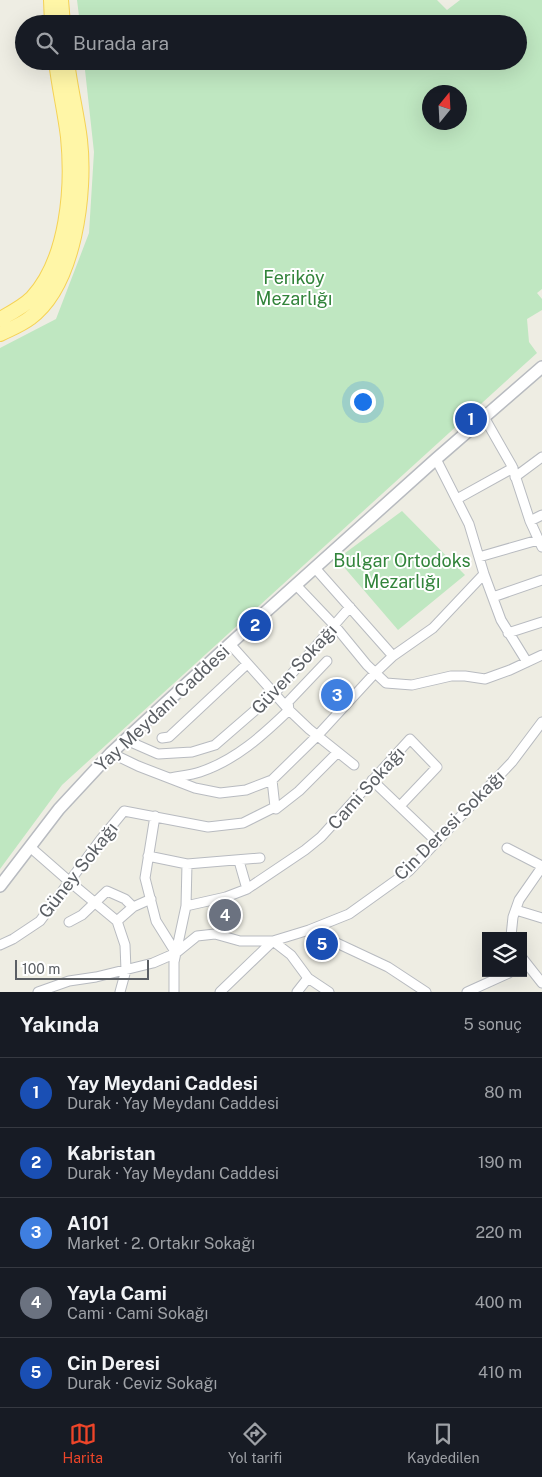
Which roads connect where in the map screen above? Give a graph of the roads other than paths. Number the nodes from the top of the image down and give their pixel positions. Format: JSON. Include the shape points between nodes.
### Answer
{"nodes":[{"id":1,"x":51,"y":0,"type":"edge"},
{"id":2,"x":61,"y":0,"type":"edge"},
{"id":3,"x":52,"y":15,"type":"edge"},
{"id":4,"x":62,"y":15,"type":"edge"},
{"id":5,"x":57,"y":70,"type":"edge"},
{"id":6,"x":68,"y":70,"type":"edge"},
{"id":7,"x":38,"y":301,"type":"junction"},
{"id":8,"x":0,"y":319,"type":"edge"},
{"id":9,"x":0,"y":334,"type":"edge"},
{"id":10,"x":542,"y":367,"type":"edge"},
{"id":11,"x":484,"y":417,"type":"junction"},
{"id":12,"x":542,"y":457,"type":"edge"},
{"id":13,"x":436,"y":458,"type":"junction"},
{"id":14,"x":513,"y":468,"type":"junction"},
{"id":15,"x":516,"y":477,"type":"junction"},
{"id":16,"x":457,"y":499,"type":"junction"},
{"id":17,"x":542,"y":515,"type":"edge"},
{"id":18,"x":530,"y":521,"type":"junction"},
{"id":19,"x":540,"y":540,"type":"edge"},
{"id":20,"x":479,"y":557,"type":"junction"},
{"id":21,"x":315,"y":568,"type":"junction"},
{"id":22,"x":484,"y":574,"type":"junction"},
{"id":23,"x":542,"y":580,"type":"edge"},
{"id":24,"x":296,"y":585,"type":"junction"},
{"id":25,"x":493,"y":597,"type":"junction"},
{"id":26,"x":350,"y":607,"type":"junction"},
{"id":27,"x":542,"y":622,"type":"edge"},
{"id":28,"x":335,"y":626,"type":"junction"},
{"id":29,"x":508,"y":633,"type":"junction"},
{"id":30,"x":230,"y":644,"type":"junction"},
{"id":31,"x":542,"y":655,"type":"edge"},
{"id":32,"x":393,"y":656,"type":"junction"},
{"id":33,"x":327,"y":661,"type":"dead end"},
{"id":34,"x":527,"y":662,"type":"junction"},
{"id":35,"x":247,"y":664,"type":"junction"},
{"id":36,"x":375,"y":673,"type":"junction"},
{"id":37,"x":274,"y":694,"type":"junction"},
{"id":38,"x":289,"y":710,"type":"junction"},
{"id":39,"x":542,"y":722,"type":"edge"},
{"id":40,"x":318,"y":736,"type":"junction"},
{"id":41,"x":162,"y":738,"type":"dead end"},
{"id":42,"x":126,"y":740,"type":"junction"},
{"id":43,"x":337,"y":752,"type":"junction"},
{"id":44,"x":111,"y":753,"type":"junction"},
{"id":45,"x":354,"y":765,"type":"dead end"},
{"id":46,"x":170,"y":778,"type":"junction"},
{"id":47,"x":272,"y":780,"type":"junction"},
{"id":48,"x":372,"y":780,"type":"junction"},
{"id":49,"x":400,"y":806,"type":"junction"},
{"id":50,"x":276,"y":809,"type":"dead end"},
{"id":51,"x":155,"y":816,"type":"junction"},
{"id":52,"x":437,"y":842,"type":"junction"},
{"id":53,"x":30,"y":847,"type":"junction"},
{"id":54,"x":507,"y":848,"type":"dead end"},
{"id":55,"x":148,"y":856,"type":"junction"},
{"id":56,"x":260,"y":858,"type":"dead end"},
{"id":57,"x":239,"y":861,"type":"junction"},
{"id":58,"x":187,"y":864,"type":"junction"},
{"id":59,"x":542,"y":866,"type":"edge"},
{"id":60,"x":70,"y":882,"type":"junction"},
{"id":61,"x":0,"y":886,"type":"edge"},
{"id":62,"x":247,"y":889,"type":"junction"},
{"id":63,"x":151,"y":900,"type":"junction"},
{"id":64,"x":96,"y":903,"type":"junction"},
{"id":65,"x":186,"y":906,"type":"junction"},
{"id":66,"x":133,"y":907,"type":"junction"},
{"id":67,"x":516,"y":910,"type":"junction"},
{"id":68,"x":542,"y":918,"type":"edge"},
{"id":69,"x":117,"y":921,"type":"junction"},
{"id":70,"x":69,"y":922,"type":"dead end"},
{"id":71,"x":310,"y":930,"type":"junction"},
{"id":72,"x":511,"y":932,"type":"edge"},
{"id":73,"x":272,"y":941,"type":"junction"},
{"id":74,"x":0,"y":945,"type":"edge"},
{"id":75,"x":176,"y":953,"type":"junction"},
{"id":76,"x":527,"y":965,"type":"edge"},
{"id":77,"x":126,"y":970,"type":"junction"},
{"id":78,"x":500,"y":977,"type":"edge"},
{"id":79,"x":308,"y":978,"type":"junction"},
{"id":80,"x":542,"y":983,"type":"edge"},
{"id":81,"x":38,"y":992,"type":"edge"},
{"id":82,"x":120,"y":992,"type":"edge"},
{"id":83,"x":174,"y":992,"type":"edge"},
{"id":84,"x":220,"y":992,"type":"edge"},
{"id":85,"x":296,"y":992,"type":"edge"},
{"id":86,"x":329,"y":992,"type":"edge"},
{"id":87,"x":426,"y":992,"type":"edge"},
{"id":88,"x":467,"y":992,"type":"edge"}],
"edges":[{"from":1,"to":3,"type":"main road"},
{"from":2,"to":4,"type":"main road"},
{"from":5,"to":7,"type":"main road","via":[[68,145],[68,199],[58,251]]},
{"from":6,"to":7,"type":"main road","via":[[80,141],[78,215],[68,260],[56,287]]},
{"from":7,"to":8,"type":"main road","via":[[21,306]]},
{"from":7,"to":9,"type":"main road","via":[[31,318]]},
{"from":10,"to":11,"type":"street","name":"Yay Meydanı Caddesi"},
{"from":11,"to":13,"type":"street","name":"Yay Meydanı Caddesi"},
{"from":11,"to":14,"type":"street"},
{"from":12,"to":15,"type":"street"},
{"from":13,"to":16,"type":"street"},
{"from":13,"to":21,"type":"street","name":"Yay Meydanı Caddesi"},
{"from":14,"to":15,"type":"street"},
{"from":14,"to":16,"type":"street"},
{"from":15,"to":18,"type":"street"},
{"from":16,"to":20,"type":"street"},
{"from":17,"to":18,"type":"street"},
{"from":18,"to":19,"type":"street"},
{"from":19,"to":20,"type":"street"},
{"from":20,"to":22,"type":"street"},
{"from":21,"to":24,"type":"street","name":"Yay Meydanı Caddesi"},
{"from":21,"to":26,"type":"street"},
{"from":22,"to":25,"type":"street"},
{"from":22,"to":32,"type":"street","via":[[432,628]]},
{"from":23,"to":25,"type":"street"},
{"from":24,"to":28,"type":"street"},
{"from":24,"to":30,"type":"street","name":"Yay Meydanı Caddesi"},
{"from":25,"to":29,"type":"street"},
{"from":26,"to":28,"type":"street","name":"Güven Sokağı"},
{"from":26,"to":32,"type":"street"},
{"from":27,"to":29,"type":"street"},
{"from":28,"to":36,"type":"street"},
{"from":28,"to":37,"type":"street","name":"Güven Sokağı"},
{"from":29,"to":34,"type":"street"},
{"from":30,"to":35,"type":"street"},
{"from":30,"to":42,"type":"street","name":"Yay Meydanı Caddesi"},
{"from":31,"to":34,"type":"street"},
{"from":32,"to":36,"type":"street"},
{"from":33,"to":38,"type":"street","via":[[288,702]]},
{"from":34,"to":36,"type":"street","via":[[485,679],[451,676],[412,685],[386,683]]},
{"from":35,"to":37,"type":"street"},
{"from":35,"to":41,"type":"street","via":[[169,737]]},
{"from":36,"to":40,"type":"street"},
{"from":37,"to":38,"type":"street"},
{"from":37,"to":42,"type":"street","name":"Güven Sokağı","via":[[215,745],[192,752],[158,754]]},
{"from":38,"to":40,"type":"street"},
{"from":38,"to":46,"type":"street","via":[[229,760],[200,772]]},
{"from":39,"to":52,"type":"street","name":"Cin Deresi Sokağı","via":[[512,762]]},
{"from":40,"to":43,"type":"street"},
{"from":40,"to":47,"type":"street"},
{"from":42,"to":44,"type":"street","name":"Yay Meydanı Caddesi"},
{"from":43,"to":45,"type":"street"},
{"from":43,"to":50,"type":"street","via":[[299,791]]},
{"from":44,"to":46,"type":"street"},
{"from":44,"to":53,"type":"street","name":"Yay Meydanı Caddesi","via":[[59,809]]},
{"from":46,"to":47,"type":"street","via":[[220,793],[246,790]]},
{"from":47,"to":51,"type":"street","name":"Güney Sokağı","via":[[275,807],[243,823],[208,827]]},
{"from":48,"to":49,"type":"street"},
{"from":48,"to":49,"type":"street","name":"Cami Sokağı","via":[[410,740],[436,768]]},
{"from":48,"to":62,"type":"street","name":"Cami Sokağı","via":[[321,837]]},
{"from":49,"to":52,"type":"street"},
{"from":51,"to":55,"type":"street"},
{"from":51,"to":60,"type":"street","name":"Güney Sokağı","via":[[124,811]]},
{"from":52,"to":71,"type":"street","name":"Cin Deresi Sokağı","via":[[409,871],[350,914]]},
{"from":53,"to":60,"type":"street"},
{"from":53,"to":61,"type":"street","name":"Yay Meydanı Caddesi"},
{"from":54,"to":59,"type":"street"},
{"from":55,"to":58,"type":"street"},
{"from":55,"to":63,"type":"street","via":[[145,878]]},
{"from":56,"to":57,"type":"street"},
{"from":57,"to":58,"type":"street"},
{"from":57,"to":62,"type":"street"},
{"from":58,"to":65,"type":"street"},
{"from":59,"to":67,"type":"street"},
{"from":60,"to":64,"type":"street"},
{"from":60,"to":74,"type":"street","name":"Güney Sokağı","via":[[40,921]]},
{"from":62,"to":65,"type":"street","name":"Cami Sokağı"},
{"from":63,"to":66,"type":"street"},
{"from":63,"to":75,"type":"street","via":[[156,921]]},
{"from":64,"to":66,"type":"street","via":[[107,892],[125,899]]},
{"from":64,"to":69,"type":"street"},
{"from":64,"to":70,"type":"street"},
{"from":65,"to":75,"type":"street"},
{"from":66,"to":69,"type":"street"},
{"from":67,"to":68,"type":"street"},
{"from":67,"to":72,"type":"street"},
{"from":69,"to":77,"type":"street","via":[[125,945]]},
{"from":71,"to":73,"type":"street","name":"Cin Deresi Sokağı"},
{"from":71,"to":87,"type":"street","via":[[388,966]]},
{"from":73,"to":75,"type":"street","via":[[240,940],[215,934],[197,936]]},
{"from":73,"to":79,"type":"street","via":[[291,955]]},
{"from":73,"to":84,"type":"street","name":"Cin Deresi Sokağı"},
{"from":75,"to":77,"type":"street"},
{"from":75,"to":83,"type":"street"},
{"from":76,"to":80,"type":"street"},
{"from":77,"to":81,"type":"street","via":[[69,980]]},
{"from":77,"to":82,"type":"street"},
{"from":78,"to":88,"type":"street"},
{"from":79,"to":85,"type":"street"},
{"from":79,"to":86,"type":"street"}]}
